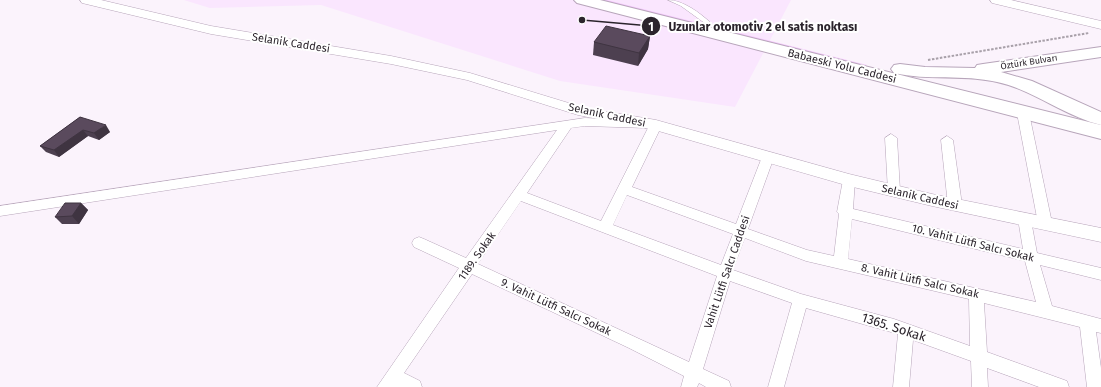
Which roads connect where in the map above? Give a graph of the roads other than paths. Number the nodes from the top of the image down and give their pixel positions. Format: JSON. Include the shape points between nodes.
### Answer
{"nodes":[{"id":1,"x":86,"y":0,"type":"edge"},
{"id":2,"x":582,"y":0,"type":"edge"},
{"id":3,"x":617,"y":0,"type":"edge"},
{"id":4,"x":670,"y":0,"type":"edge"},
{"id":5,"x":996,"y":0,"type":"edge"},
{"id":6,"x":708,"y":23,"type":"junction"},
{"id":7,"x":1098,"y":28,"type":"edge"},
{"id":8,"x":1101,"y":52,"type":"edge"},
{"id":9,"x":1101,"y":60,"type":"edge"},
{"id":10,"x":956,"y":73,"type":"junction"},
{"id":11,"x":1037,"y":91,"type":"junction"},
{"id":12,"x":971,"y":100,"type":"junction"},
{"id":13,"x":1023,"y":113,"type":"junction"},
{"id":14,"x":1101,"y":119,"type":"edge"},
{"id":15,"x":567,"y":125,"type":"junction"},
{"id":16,"x":656,"y":125,"type":"junction"},
{"id":17,"x":1101,"y":132,"type":"edge"},
{"id":18,"x":891,"y":138,"type":"dead end"},
{"id":19,"x":947,"y":140,"type":"dead end"},
{"id":20,"x":768,"y":158,"type":"junction"},
{"id":21,"x":849,"y":180,"type":"junction"},
{"id":22,"x":624,"y":189,"type":"junction"},
{"id":23,"x":894,"y":191,"type":"junction"},
{"id":24,"x":519,"y":195,"type":"junction"},
{"id":25,"x":955,"y":205,"type":"junction"},
{"id":26,"x":0,"y":211,"type":"edge"},
{"id":27,"x":844,"y":212,"type":"junction"},
{"id":28,"x":1025,"y":219,"type":"junction"},
{"id":29,"x":1044,"y":223,"type":"junction"},
{"id":30,"x":605,"y":228,"type":"junction"},
{"id":31,"x":741,"y":231,"type":"junction"},
{"id":32,"x":1101,"y":235,"type":"edge"},
{"id":33,"x":419,"y":243,"type":"dead end"},
{"id":34,"x":1032,"y":258,"type":"junction"},
{"id":35,"x":840,"y":263,"type":"junction"},
{"id":36,"x":470,"y":267,"type":"junction"},
{"id":37,"x":725,"y":273,"type":"junction"},
{"id":38,"x":1101,"y":274,"type":"edge"},
{"id":39,"x":976,"y":294,"type":"junction"},
{"id":40,"x":802,"y":300,"type":"junction"},
{"id":41,"x":1046,"y":311,"type":"junction"},
{"id":42,"x":1094,"y":324,"type":"edge"},
{"id":43,"x":906,"y":330,"type":"junction"},
{"id":44,"x":979,"y":356,"type":"junction"},
{"id":45,"x":690,"y":380,"type":"edge"},
{"id":46,"x":389,"y":381,"type":"edge"},
{"id":47,"x":414,"y":387,"type":"edge"},
{"id":48,"x":723,"y":387,"type":"edge"},
{"id":49,"x":776,"y":387,"type":"edge"},
{"id":50,"x":902,"y":387,"type":"edge"},
{"id":51,"x":980,"y":387,"type":"edge"},
{"id":52,"x":1061,"y":387,"type":"edge"},
{"id":53,"x":1095,"y":387,"type":"edge"}],
"edges":[{"from":1,"to":16,"type":"street","name":"Selanik Caddesi","via":[[211,30],[391,60],[470,78],[583,112]]},
{"from":2,"to":12,"type":"highway","name":"Babaeski Yolu Caddesi"},
{"from":3,"to":6,"type":"highway","name":"Babaeski Yolu Caddesi"},
{"from":4,"to":6,"type":"lane","via":[[683,5]]},
{"from":5,"to":7,"type":"street"},
{"from":6,"to":10,"type":"highway","name":"Babaeski Yolu Caddesi","via":[[892,68]]},
{"from":8,"to":10,"type":"highway","name":"Öztürk Bulvarı"},
{"from":9,"to":11,"type":"highway","name":"Öztürk Bulvarı","via":[[1057,66],[1037,72],[1033,79]]},
{"from":10,"to":11,"type":"highway","name":"Babaeski Yolu Caddesi","via":[[979,73],[1001,77]]},
{"from":10,"to":12,"type":"highway","via":[[951,78],[954,86],[960,94]]},
{"from":11,"to":13,"type":"highway","name":"Öztürk Bulvarı","via":[[1040,105]]},
{"from":11,"to":14,"type":"highway","name":"Babaeski Yolu Caddesi"},
{"from":12,"to":13,"type":"highway","name":"Babaeski Yolu Caddesi"},
{"from":13,"to":17,"type":"highway","name":"Babaeski Yolu Caddesi"},
{"from":13,"to":29,"type":"street"},
{"from":15,"to":16,"type":"street","via":[[585,122]]},
{"from":15,"to":24,"type":"street","name":"1189. Sokak"},
{"from":15,"to":26,"type":"street"},
{"from":16,"to":20,"type":"street","name":"Selanik Caddesi"},
{"from":16,"to":22,"type":"street"},
{"from":18,"to":23,"type":"street"},
{"from":19,"to":25,"type":"street"},
{"from":20,"to":21,"type":"street","name":"Selanik Caddesi"},
{"from":20,"to":31,"type":"street","name":"Vahit Lütfi Salcı Caddesi"},
{"from":21,"to":23,"type":"street","name":"Selanik Caddesi"},
{"from":21,"to":27,"type":"street"},
{"from":22,"to":30,"type":"street"},
{"from":22,"to":31,"type":"street","name":"8. Vahit Lütfi Salcı Sokak"},
{"from":23,"to":25,"type":"street","name":"Selanik Caddesi"},
{"from":24,"to":30,"type":"street","name":"1365. Sokak"},
{"from":24,"to":36,"type":"street","name":"1189. Sokak"},
{"from":25,"to":28,"type":"street","name":"Selanik Caddesi"},
{"from":27,"to":34,"type":"street","name":"10. Vahit Lütfi Salcı Sokak"},
{"from":27,"to":35,"type":"street"},
{"from":28,"to":29,"type":"street","name":"Selanik Caddesi"},
{"from":28,"to":34,"type":"street"},
{"from":29,"to":32,"type":"street","name":"Selanik Caddesi"},
{"from":30,"to":37,"type":"street","name":"1365. Sokak"},
{"from":31,"to":35,"type":"street","name":"8. Vahit Lütfi Salcı Sokak","via":[[806,255]]},
{"from":31,"to":37,"type":"street","name":"Vahit Lütfi Salcı Caddesi"},
{"from":33,"to":36,"type":"street","name":"9. Vahit Lütfi Salcı Sokak"},
{"from":34,"to":38,"type":"street","name":"10. Vahit Lütfi Salcı Sokak"},
{"from":34,"to":41,"type":"street"},
{"from":35,"to":39,"type":"street","name":"8. Vahit Lütfi Salcı Sokak"},
{"from":36,"to":45,"type":"street","name":"9. Vahit Lütfi Salcı Sokak"},
{"from":36,"to":46,"type":"street","name":"1189. Sokak"},
{"from":37,"to":40,"type":"street","name":"1365. Sokak"},
{"from":37,"to":45,"type":"street","name":"Vahit Lütfi Salcı Caddesi"},
{"from":39,"to":41,"type":"street","name":"8. Vahit Lütfi Salcı Sokak"},
{"from":39,"to":44,"type":"street"},
{"from":40,"to":43,"type":"street","name":"1365. Sokak"},
{"from":40,"to":49,"type":"street"},
{"from":41,"to":42,"type":"street","name":"8. Vahit Lütfi Salcı Sokak"},
{"from":42,"to":53,"type":"street"},
{"from":43,"to":44,"type":"street","name":"1365. Sokak"},
{"from":43,"to":50,"type":"street"},
{"from":44,"to":51,"type":"street"},
{"from":44,"to":52,"type":"street","name":"1365. Sokak"},
{"from":45,"to":48,"type":"street","name":"9. Vahit Lütfi Salcı Sokak"},
{"from":46,"to":47,"type":"street"}]}
